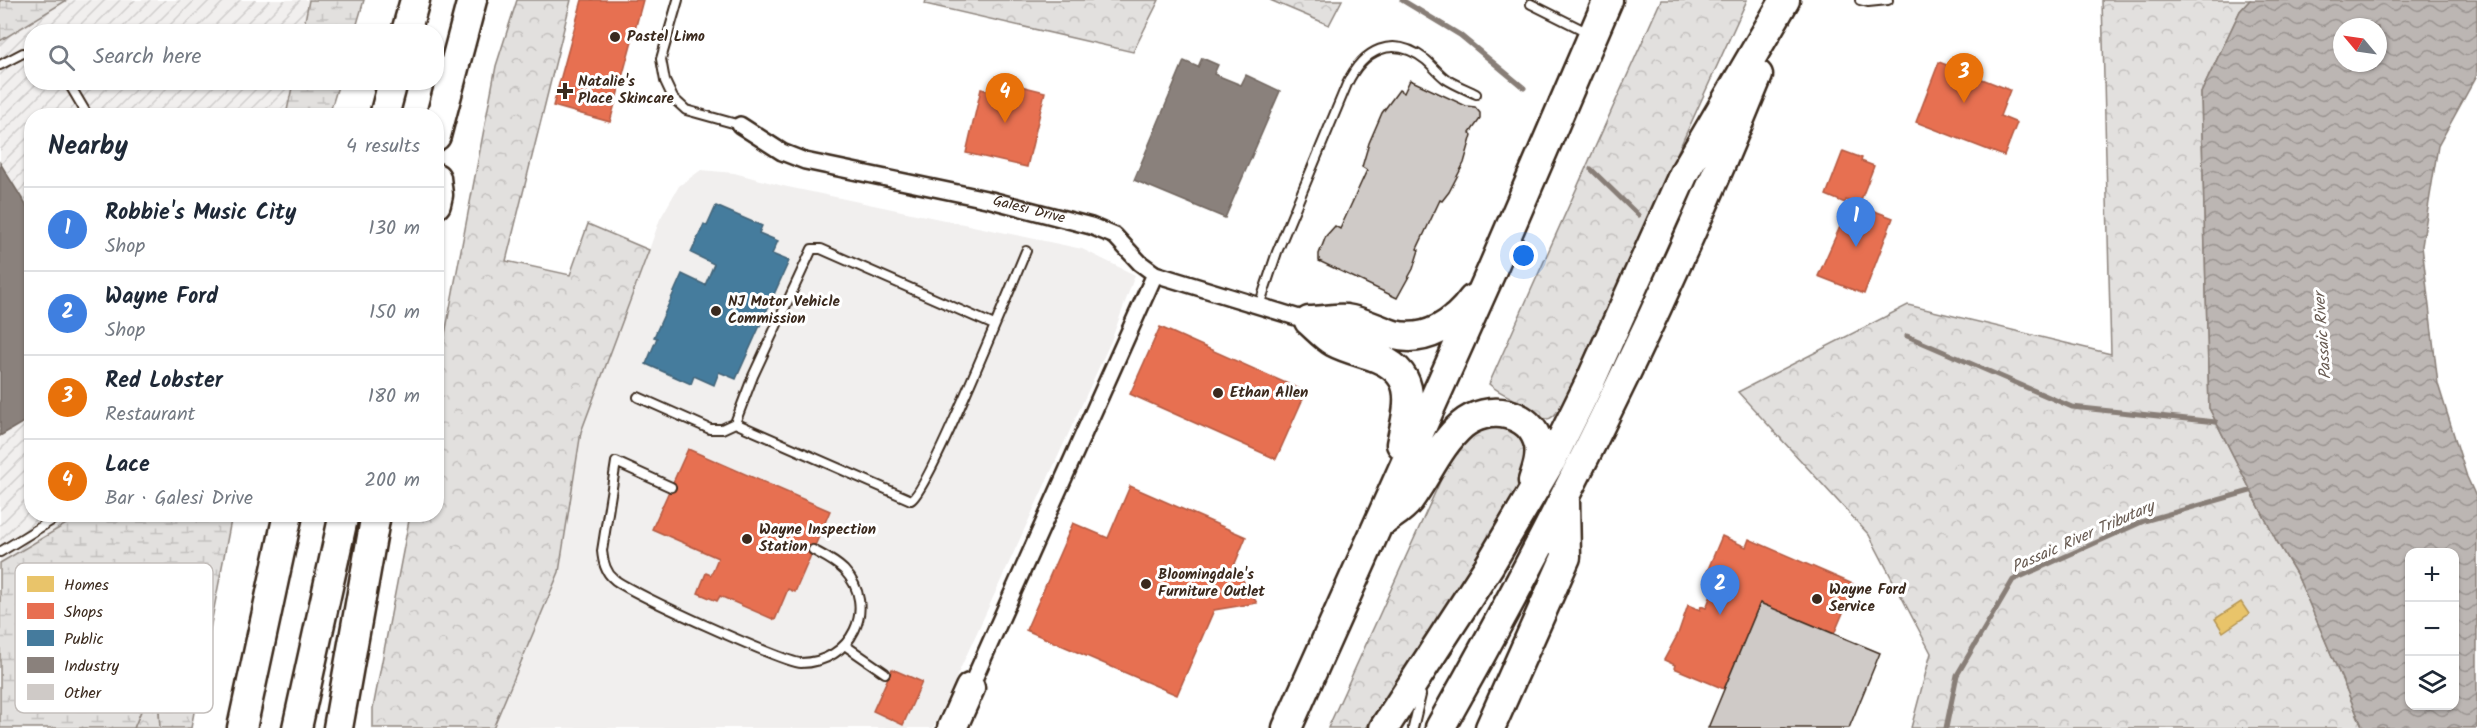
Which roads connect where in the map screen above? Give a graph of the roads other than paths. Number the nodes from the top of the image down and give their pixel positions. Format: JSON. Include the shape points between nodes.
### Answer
{"nodes":[{"id":1,"x":415,"y":0,"type":"edge"},
{"id":2,"x":472,"y":0,"type":"edge"},
{"id":3,"x":678,"y":0,"type":"edge"},
{"id":4,"x":1608,"y":0,"type":"edge"},
{"id":5,"x":1787,"y":0,"type":"edge"},
{"id":6,"x":1860,"y":0,"type":"edge"},
{"id":7,"x":1888,"y":0,"type":"edge"},
{"id":8,"x":1531,"y":4,"type":"dead end"},
{"id":9,"x":408,"y":24,"type":"edge"},
{"id":10,"x":1593,"y":35,"type":"junction"},
{"id":11,"x":24,"y":53,"type":"edge"},
{"id":12,"x":0,"y":64,"type":"edge"},
{"id":13,"x":73,"y":90,"type":"edge"},
{"id":14,"x":391,"y":90,"type":"edge"},
{"id":15,"x":1476,"y":94,"type":"dead end"},
{"id":16,"x":83,"y":108,"type":"edge"},
{"id":17,"x":386,"y":108,"type":"edge"},
{"id":18,"x":443,"y":108,"type":"edge"},
{"id":19,"x":740,"y":124,"type":"joint"},
{"id":20,"x":1026,"y":251,"type":"dead end"},
{"id":21,"x":1491,"y":272,"type":"junction"},
{"id":22,"x":1155,"y":274,"type":"junction"},
{"id":23,"x":1260,"y":306,"type":"junction"},
{"id":24,"x":1309,"y":321,"type":"junction"},
{"id":25,"x":994,"y":325,"type":"junction"},
{"id":26,"x":638,"y":397,"type":"dead end"},
{"id":27,"x":735,"y":423,"type":"junction"},
{"id":28,"x":671,"y":487,"type":"dead end"},
{"id":29,"x":1390,"y":496,"type":"junction"},
{"id":30,"x":1565,"y":496,"type":"junction"},
{"id":31,"x":1528,"y":497,"type":"junction"},
{"id":32,"x":49,"y":522,"type":"edge"},
{"id":33,"x":286,"y":522,"type":"edge"},
{"id":34,"x":342,"y":522,"type":"edge"},
{"id":35,"x":375,"y":522,"type":"edge"},
{"id":36,"x":1377,"y":526,"type":"junction"},
{"id":37,"x":813,"y":550,"type":"dead end"},
{"id":38,"x":0,"y":552,"type":"edge"},
{"id":39,"x":361,"y":597,"type":"junction"},
{"id":40,"x":1445,"y":637,"type":"junction"},
{"id":41,"x":846,"y":646,"type":"junction"},
{"id":42,"x":885,"y":673,"type":"dead end"},
{"id":43,"x":253,"y":680,"type":"junction"},
{"id":44,"x":969,"y":688,"type":"joint"},
{"id":45,"x":232,"y":728,"type":"edge"},
{"id":46,"x":242,"y":728,"type":"edge"},
{"id":47,"x":297,"y":728,"type":"edge"},
{"id":48,"x":338,"y":728,"type":"edge"},
{"id":49,"x":355,"y":728,"type":"edge"},
{"id":50,"x":952,"y":728,"type":"edge"},
{"id":51,"x":1287,"y":728,"type":"edge"},
{"id":52,"x":1384,"y":728,"type":"edge"},
{"id":53,"x":1413,"y":728,"type":"edge"},
{"id":54,"x":1440,"y":728,"type":"edge"},
{"id":55,"x":1490,"y":728,"type":"edge"}],
"edges":[{"from":1,"to":9,"type":"highway"},
{"from":2,"to":18,"type":"highway"},
{"from":3,"to":19,"type":"lane","via":[[661,59],[673,98],[686,110]]},
{"from":4,"to":10,"type":"highway"},
{"from":5,"to":30,"type":"highway","via":[[1713,182]]},
{"from":5,"to":31,"type":"highway","via":[[1684,173],[1571,422]]},
{"from":6,"to":7,"type":"lane"},
{"from":8,"to":10,"type":"lane"},
{"from":10,"to":21,"type":"highway"},
{"from":11,"to":12,"type":"lane"},
{"from":13,"to":16,"type":"lane"},
{"from":14,"to":17,"type":"highway"},
{"from":15,"to":23,"type":"lane","via":[[1446,79],[1426,60],[1405,50],[1379,49],[1364,57],[1347,84],[1277,252]]},
{"from":19,"to":22,"type":"street","name":"Galesi Drive","via":[[783,152],[804,160],[1091,226],[1115,236]]},
{"from":20,"to":25,"type":"lane"},
{"from":21,"to":24,"type":"highway","via":[[1456,318],[1421,336],[1396,335],[1346,319]]},
{"from":21,"to":29,"type":"highway"},
{"from":22,"to":23,"type":"street","name":"Galesi Drive"},
{"from":22,"to":44,"type":"street"},
{"from":23,"to":24,"type":"street","name":"Galesi Drive"},
{"from":24,"to":29,"type":"highway","via":[[1334,342],[1390,364],[1407,383],[1408,410]]},
{"from":25,"to":27,"type":"lane","via":[[919,492],[911,500]]},
{"from":25,"to":27,"type":"lane","via":[[821,249],[812,249]]},
{"from":26,"to":27,"type":"lane","via":[[710,429]]},
{"from":28,"to":41,"type":"lane","via":[[616,462],[602,551],[613,579],[800,663],[833,656]]},
{"from":29,"to":36,"type":"highway"},
{"from":30,"to":54,"type":"highway"},
{"from":30,"to":55,"type":"highway","via":[[1566,557]]},
{"from":31,"to":36,"type":"highway","via":[[1540,459],[1534,432],[1514,416],[1487,413],[1462,425],[1408,502]]},
{"from":31,"to":40,"type":"highway"},
{"from":32,"to":38,"type":"lane"},
{"from":33,"to":43,"type":"highway"},
{"from":34,"to":47,"type":"highway"},
{"from":35,"to":39,"type":"highway"},
{"from":36,"to":51,"type":"highway"},
{"from":37,"to":41,"type":"lane","via":[[845,571],[858,597],[860,612]]},
{"from":39,"to":48,"type":"highway"},
{"from":39,"to":49,"type":"highway"},
{"from":40,"to":52,"type":"highway"},
{"from":40,"to":53,"type":"lane","via":[[1415,711]]},
{"from":41,"to":42,"type":"lane"},
{"from":43,"to":45,"type":"highway"},
{"from":43,"to":46,"type":"highway"},
{"from":44,"to":50,"type":"highway"}]}
